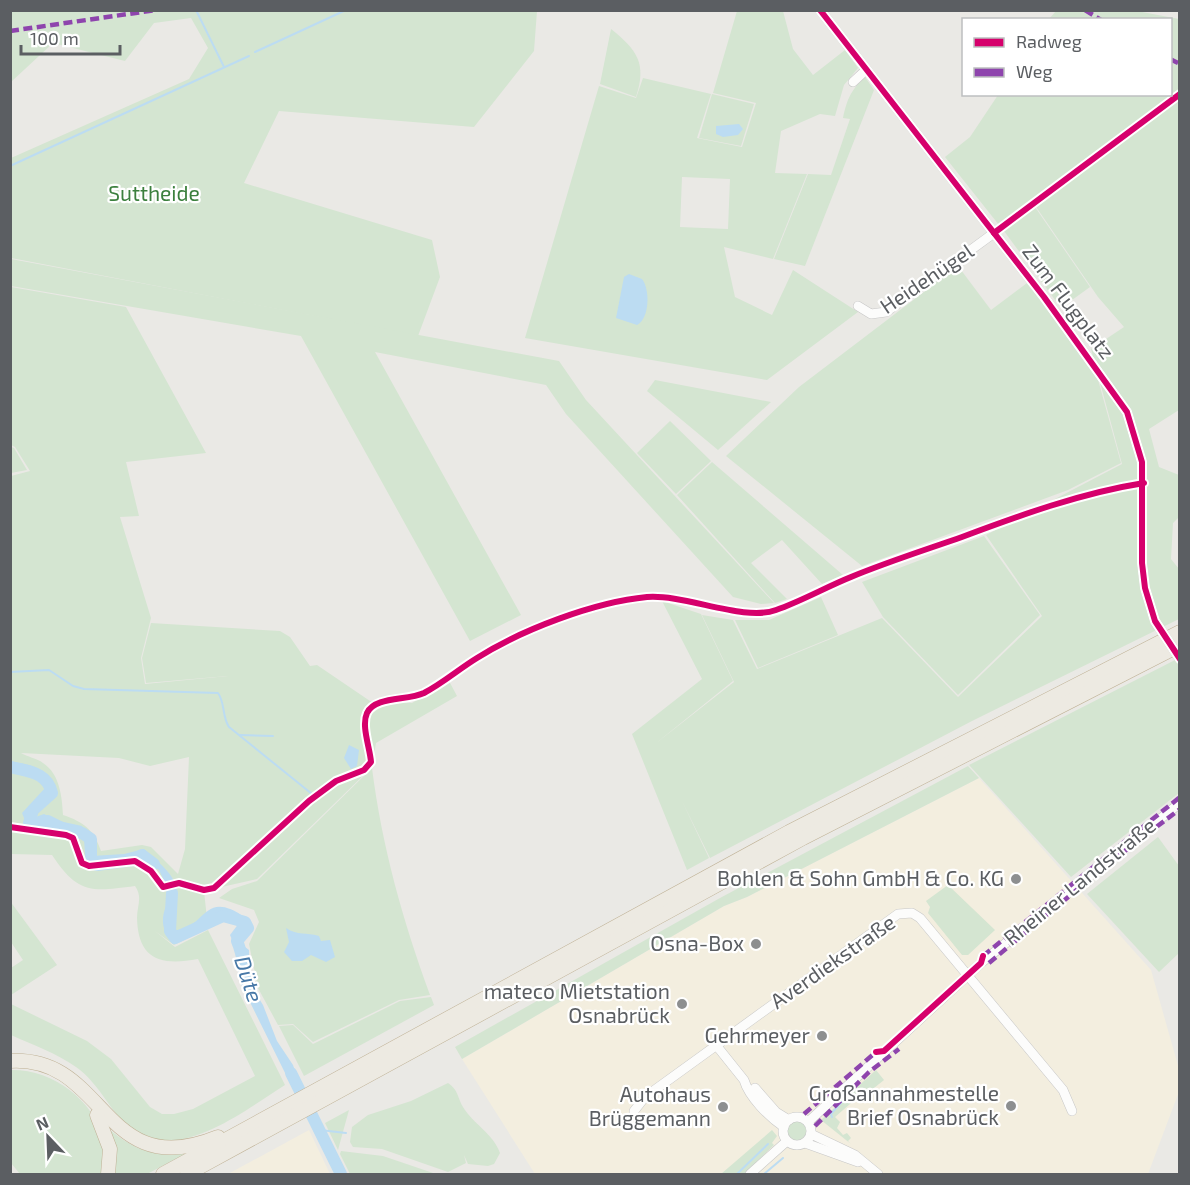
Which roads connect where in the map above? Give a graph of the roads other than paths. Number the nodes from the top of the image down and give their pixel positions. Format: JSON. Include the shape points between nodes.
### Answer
{"nodes":[{"id":1,"x":820,"y":10,"type":"edge"},
{"id":2,"x":866,"y":70,"type":"junction"},
{"id":3,"x":853,"y":82,"type":"dead end"},
{"id":4,"x":994,"y":233,"type":"junction"},
{"id":5,"x":858,"y":306,"type":"dead end"},
{"id":6,"x":1179,"y":632,"type":"edge"},
{"id":7,"x":1179,"y":645,"type":"edge"},
{"id":8,"x":1179,"y":659,"type":"edge"},
{"id":9,"x":1179,"y":802,"type":"edge"},
{"id":10,"x":968,"y":974,"type":"junction"},
{"id":11,"x":717,"y":1045,"type":"junction"},
{"id":12,"x":10,"y":1061,"type":"edge"},
{"id":13,"x":88,"y":1097,"type":"junction"},
{"id":14,"x":313,"y":1099,"type":"junction"},
{"id":15,"x":297,"y":1108,"type":"junction"},
{"id":16,"x":634,"y":1111,"type":"dead end"},
{"id":17,"x":1072,"y":1111,"type":"dead end"},
{"id":18,"x":808,"y":1122,"type":"junction"},
{"id":19,"x":786,"y":1124,"type":"junction"},
{"id":20,"x":250,"y":1127,"type":"junction"},
{"id":21,"x":811,"y":1134,"type":"junction"},
{"id":22,"x":787,"y":1141,"type":"junction"},
{"id":23,"x":805,"y":1143,"type":"junction"},
{"id":24,"x":865,"y":1165,"type":"junction"},
{"id":25,"x":108,"y":1174,"type":"edge"},
{"id":26,"x":163,"y":1174,"type":"edge"},
{"id":27,"x":187,"y":1174,"type":"edge"},
{"id":28,"x":750,"y":1174,"type":"edge"},
{"id":29,"x":878,"y":1174,"type":"edge"}],
"edges":[{"from":1,"to":2,"type":"street","name":"Zum Flugplatz"},
{"from":2,"to":3,"type":"street"},
{"from":2,"to":4,"type":"street","name":"Zum Flugplatz"},
{"from":4,"to":5,"type":"street","name":"Heidehügel","via":[[886,312],[871,314]]},
{"from":4,"to":8,"type":"street","name":"Zum Flugplatz","bridge":true,"via":[[1098,368],[1133,424],[1142,462],[1145,588],[1155,621]]},
{"from":6,"to":14,"type":"highway","via":[[779,837]]},
{"from":7,"to":14,"type":"highway","via":[[803,838]]},
{"from":9,"to":10,"type":"street","name":"Rheiner Landstraße"},
{"from":10,"to":11,"type":"street","name":"Averdiekstraße","via":[[920,918],[903,912]]},
{"from":10,"to":17,"type":"street","via":[[1063,1090]]},
{"from":10,"to":18,"type":"street","name":"Rheiner Landstraße"},
{"from":11,"to":16,"type":"street","name":"Averdiekstraße","via":[[645,1096]]},
{"from":11,"to":19,"type":"street","via":[[770,1116]]},
{"from":12,"to":13,"type":"highway","via":[[34,1062],[57,1069]]},
{"from":13,"to":20,"type":"highway","via":[[119,1131],[156,1148],[190,1147],[236,1128]]},
{"from":13,"to":25,"type":"highway","via":[[107,1136]]},
{"from":14,"to":15,"type":"highway"},
{"from":15,"to":20,"type":"highway"},
{"from":15,"to":27,"type":"highway"},
{"from":18,"to":19,"type":"street","via":[[796,1117]]},
{"from":18,"to":21,"type":"street"},
{"from":19,"to":22,"type":"street"},
{"from":20,"to":26,"type":"highway"},
{"from":21,"to":23,"type":"street"},
{"from":21,"to":24,"type":"street","via":[[855,1155]]},
{"from":22,"to":23,"type":"street"},
{"from":22,"to":28,"type":"street"},
{"from":23,"to":24,"type":"street"},
{"from":24,"to":29,"type":"street"}]}
